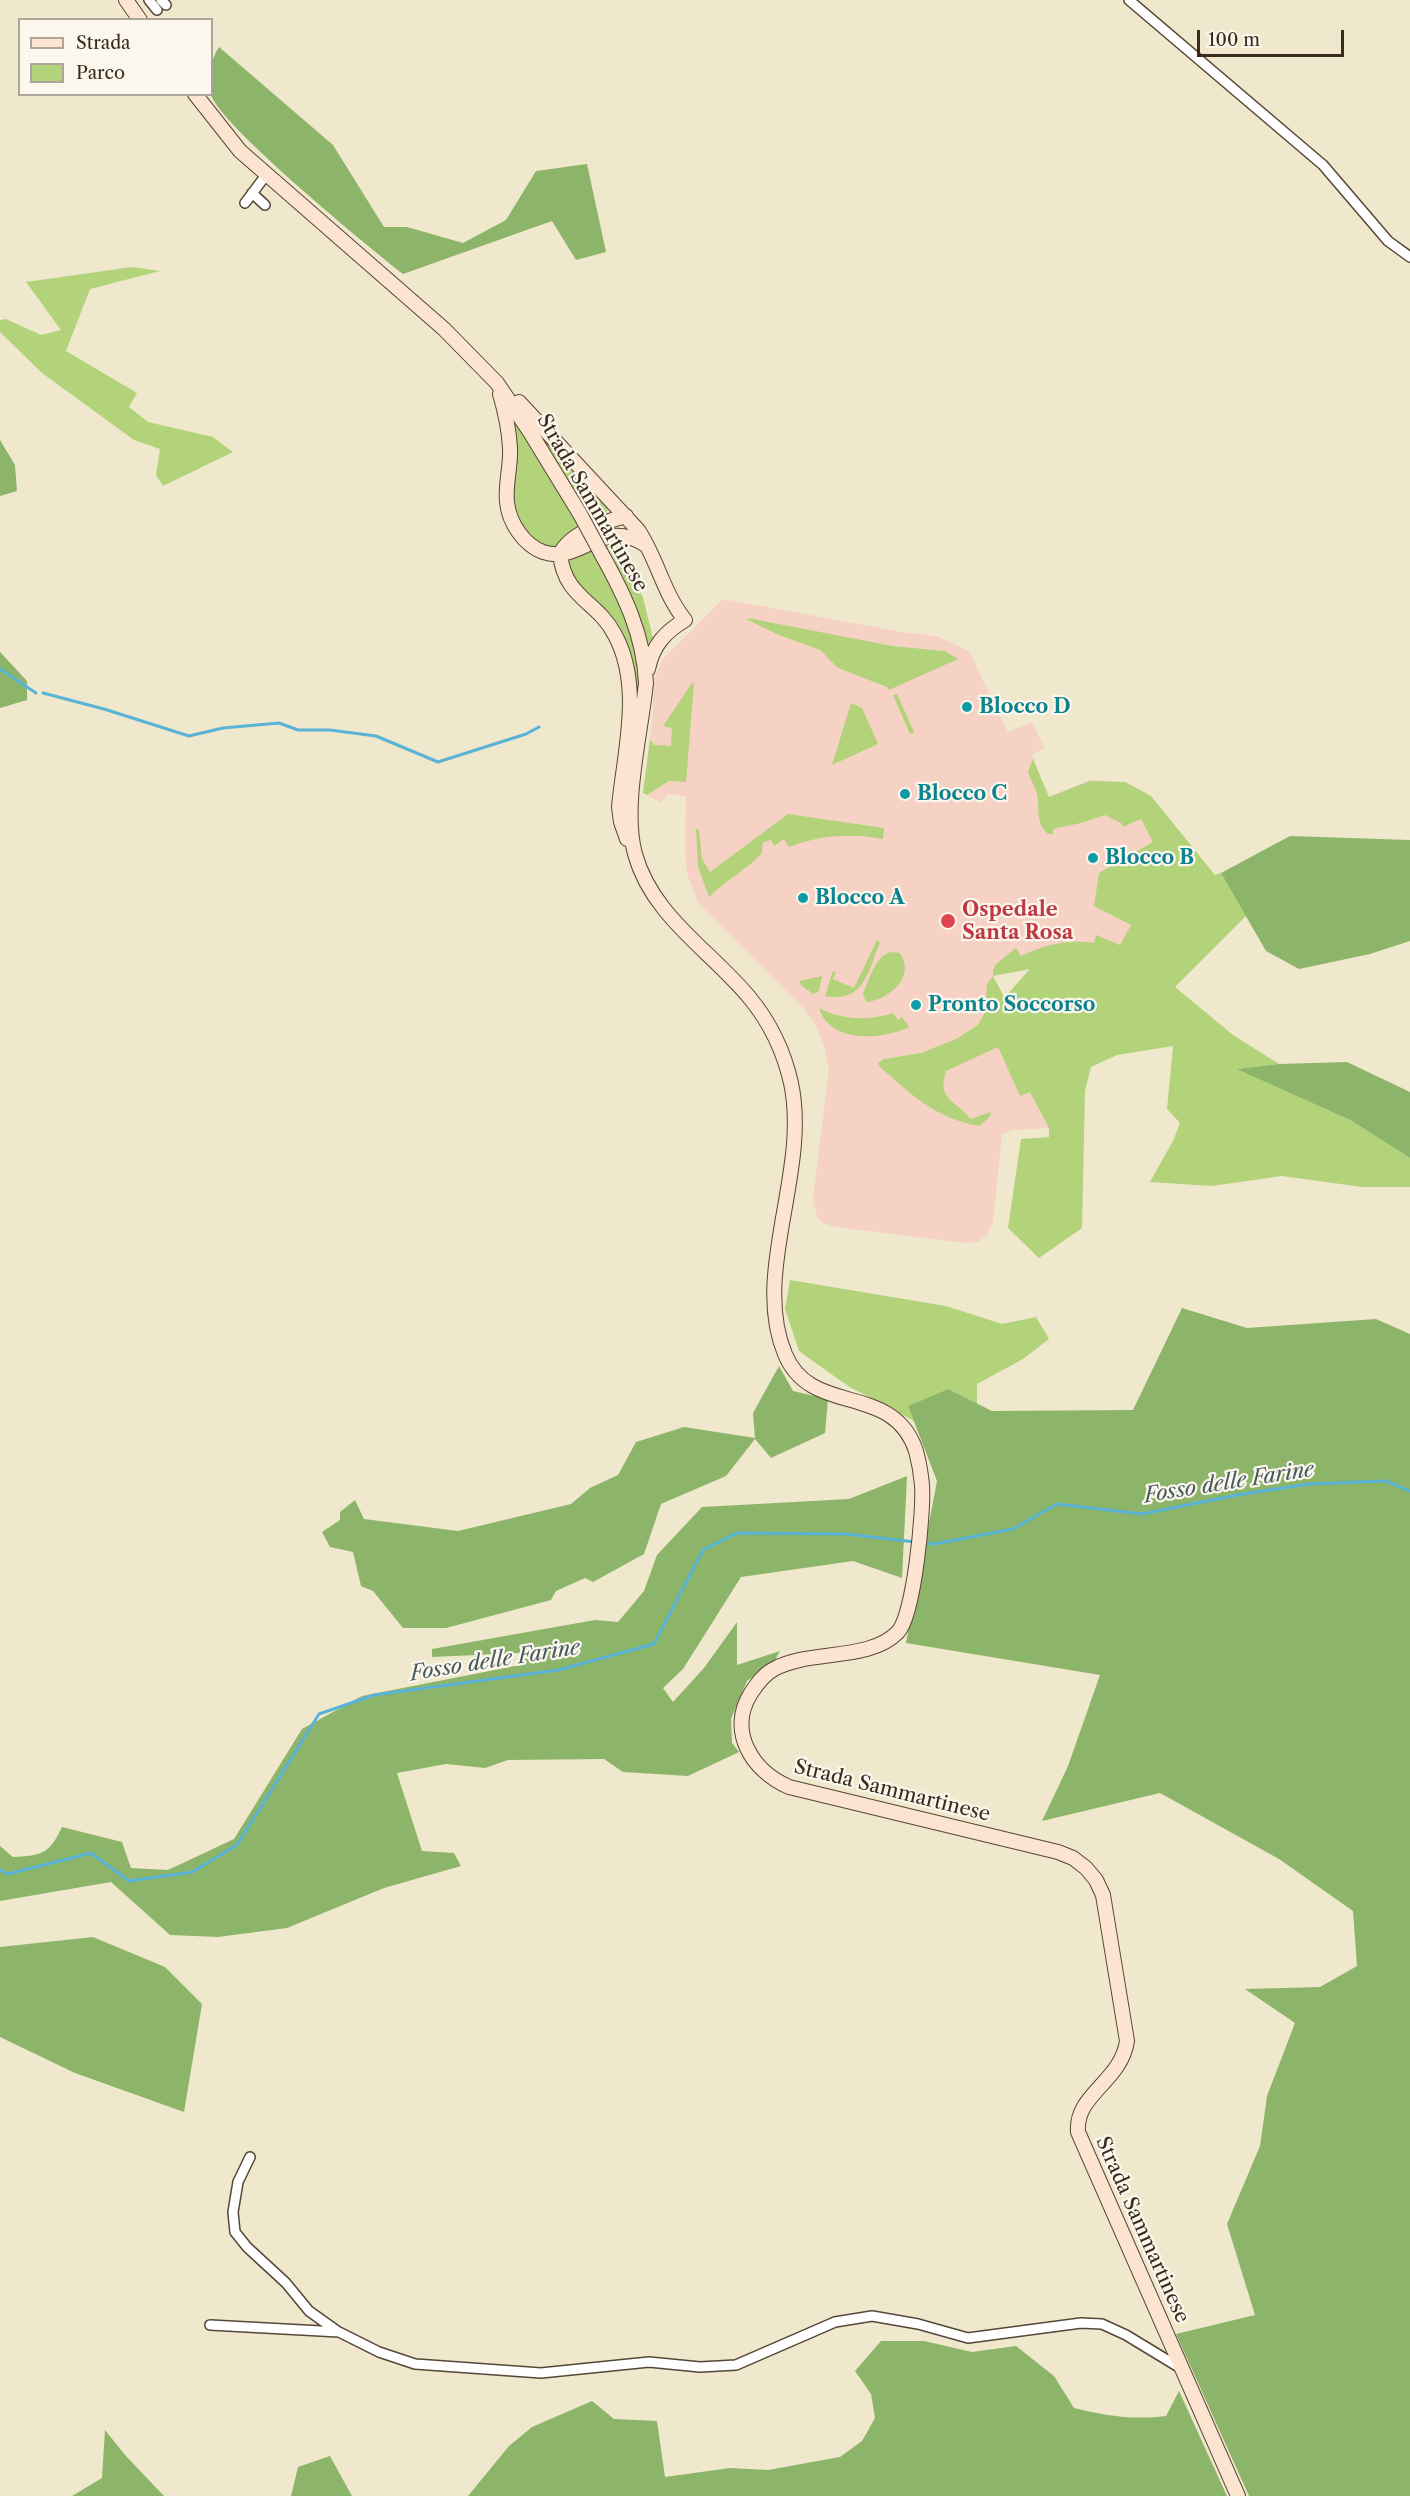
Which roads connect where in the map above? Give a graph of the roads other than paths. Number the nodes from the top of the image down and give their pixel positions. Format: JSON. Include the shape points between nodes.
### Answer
{"nodes":[{"id":1,"x":149,"y":0,"type":"edge"},
{"id":2,"x":1129,"y":0,"type":"edge"},
{"id":3,"x":131,"y":2,"type":"edge"},
{"id":4,"x":158,"y":10,"type":"dead end"},
{"id":5,"x":139,"y":18,"type":"edge"},
{"id":6,"x":197,"y":96,"type":"edge"},
{"id":7,"x":266,"y":175,"type":"junction"},
{"id":8,"x":252,"y":192,"type":"junction"},
{"id":9,"x":245,"y":203,"type":"dead end"},
{"id":10,"x":265,"y":205,"type":"dead end"},
{"id":11,"x":1410,"y":257,"type":"edge"},
{"id":12,"x":497,"y":383,"type":"junction"},
{"id":13,"x":626,"y":516,"type":"junction"},
{"id":14,"x":591,"y":542,"type":"junction"},
{"id":15,"x":649,"y":548,"type":"junction"},
{"id":16,"x":560,"y":554,"type":"junction"},
{"id":17,"x":646,"y":683,"type":"junction"},
{"id":18,"x":634,"y":852,"type":"junction"},
{"id":19,"x":250,"y":2157,"type":"dead end"},
{"id":20,"x":210,"y":2325,"type":"dead end"},
{"id":21,"x":339,"y":2332,"type":"junction"},
{"id":22,"x":1182,"y":2369,"type":"junction"},
{"id":23,"x":1238,"y":2496,"type":"edge"}],
"edges":[{"from":1,"to":4,"type":"street"},
{"from":2,"to":11,"type":"street","via":[[1323,165],[1388,241]]},
{"from":3,"to":5,"type":"main road"},
{"from":6,"to":7,"type":"main road","name":"Strada Sammartinese","via":[[240,151]]},
{"from":7,"to":8,"type":"street"},
{"from":7,"to":12,"type":"main road","name":"Strada Sammartinese","via":[[444,329]]},
{"from":8,"to":9,"type":"street"},
{"from":8,"to":10,"type":"street"},
{"from":12,"to":13,"type":"main road"},
{"from":12,"to":16,"type":"main road","via":[[510,446],[510,514],[532,546]]},
{"from":12,"to":17,"type":"main road","name":"Strada Sammartinese","bridge":true,"via":[[601,553],[633,618]]},
{"from":13,"to":14,"type":"main road"},
{"from":13,"to":15,"type":"main road"},
{"from":13,"to":16,"type":"main road","via":[[592,528],[567,544]]},
{"from":14,"to":15,"type":"main road","via":[[606,536],[622,536]]},
{"from":14,"to":16,"type":"main road"},
{"from":15,"to":17,"type":"main road","via":[[664,587],[685,620],[658,641]]},
{"from":16,"to":18,"type":"main road","via":[[568,584],[611,626],[623,652],[629,702],[620,816]]},
{"from":17,"to":18,"type":"main road","name":"Strada Sammartinese","via":[[630,810]]},
{"from":18,"to":22,"type":"main road","name":"Strada Sammartinese","via":[[662,908],[749,997],[766,1020],[790,1077],[796,1139],[775,1288],[775,1314],[786,1357],[794,1371],[816,1389],[889,1413],[900,1423],[917,1457],[922,1487],[914,1576],[905,1622],[885,1642],[868,1649],[800,1660],[775,1668],[763,1677],[743,1709],[744,1744],[763,1772],[789,1787],[1058,1852],[1079,1863],[1096,1880],[1106,1904],[1127,2041],[1116,2069],[1080,2112],[1078,2132]]},
{"from":19,"to":21,"type":"street","via":[[238,2182],[232,2212],[235,2232],[309,2312]]},
{"from":20,"to":21,"type":"street"},
{"from":21,"to":22,"type":"street","via":[[415,2364],[541,2373],[649,2362],[700,2367],[736,2365],[835,2322],[872,2316],[968,2338],[1081,2323],[1102,2324]]},
{"from":22,"to":23,"type":"main road","name":"Strada Sammartinese"}]}
